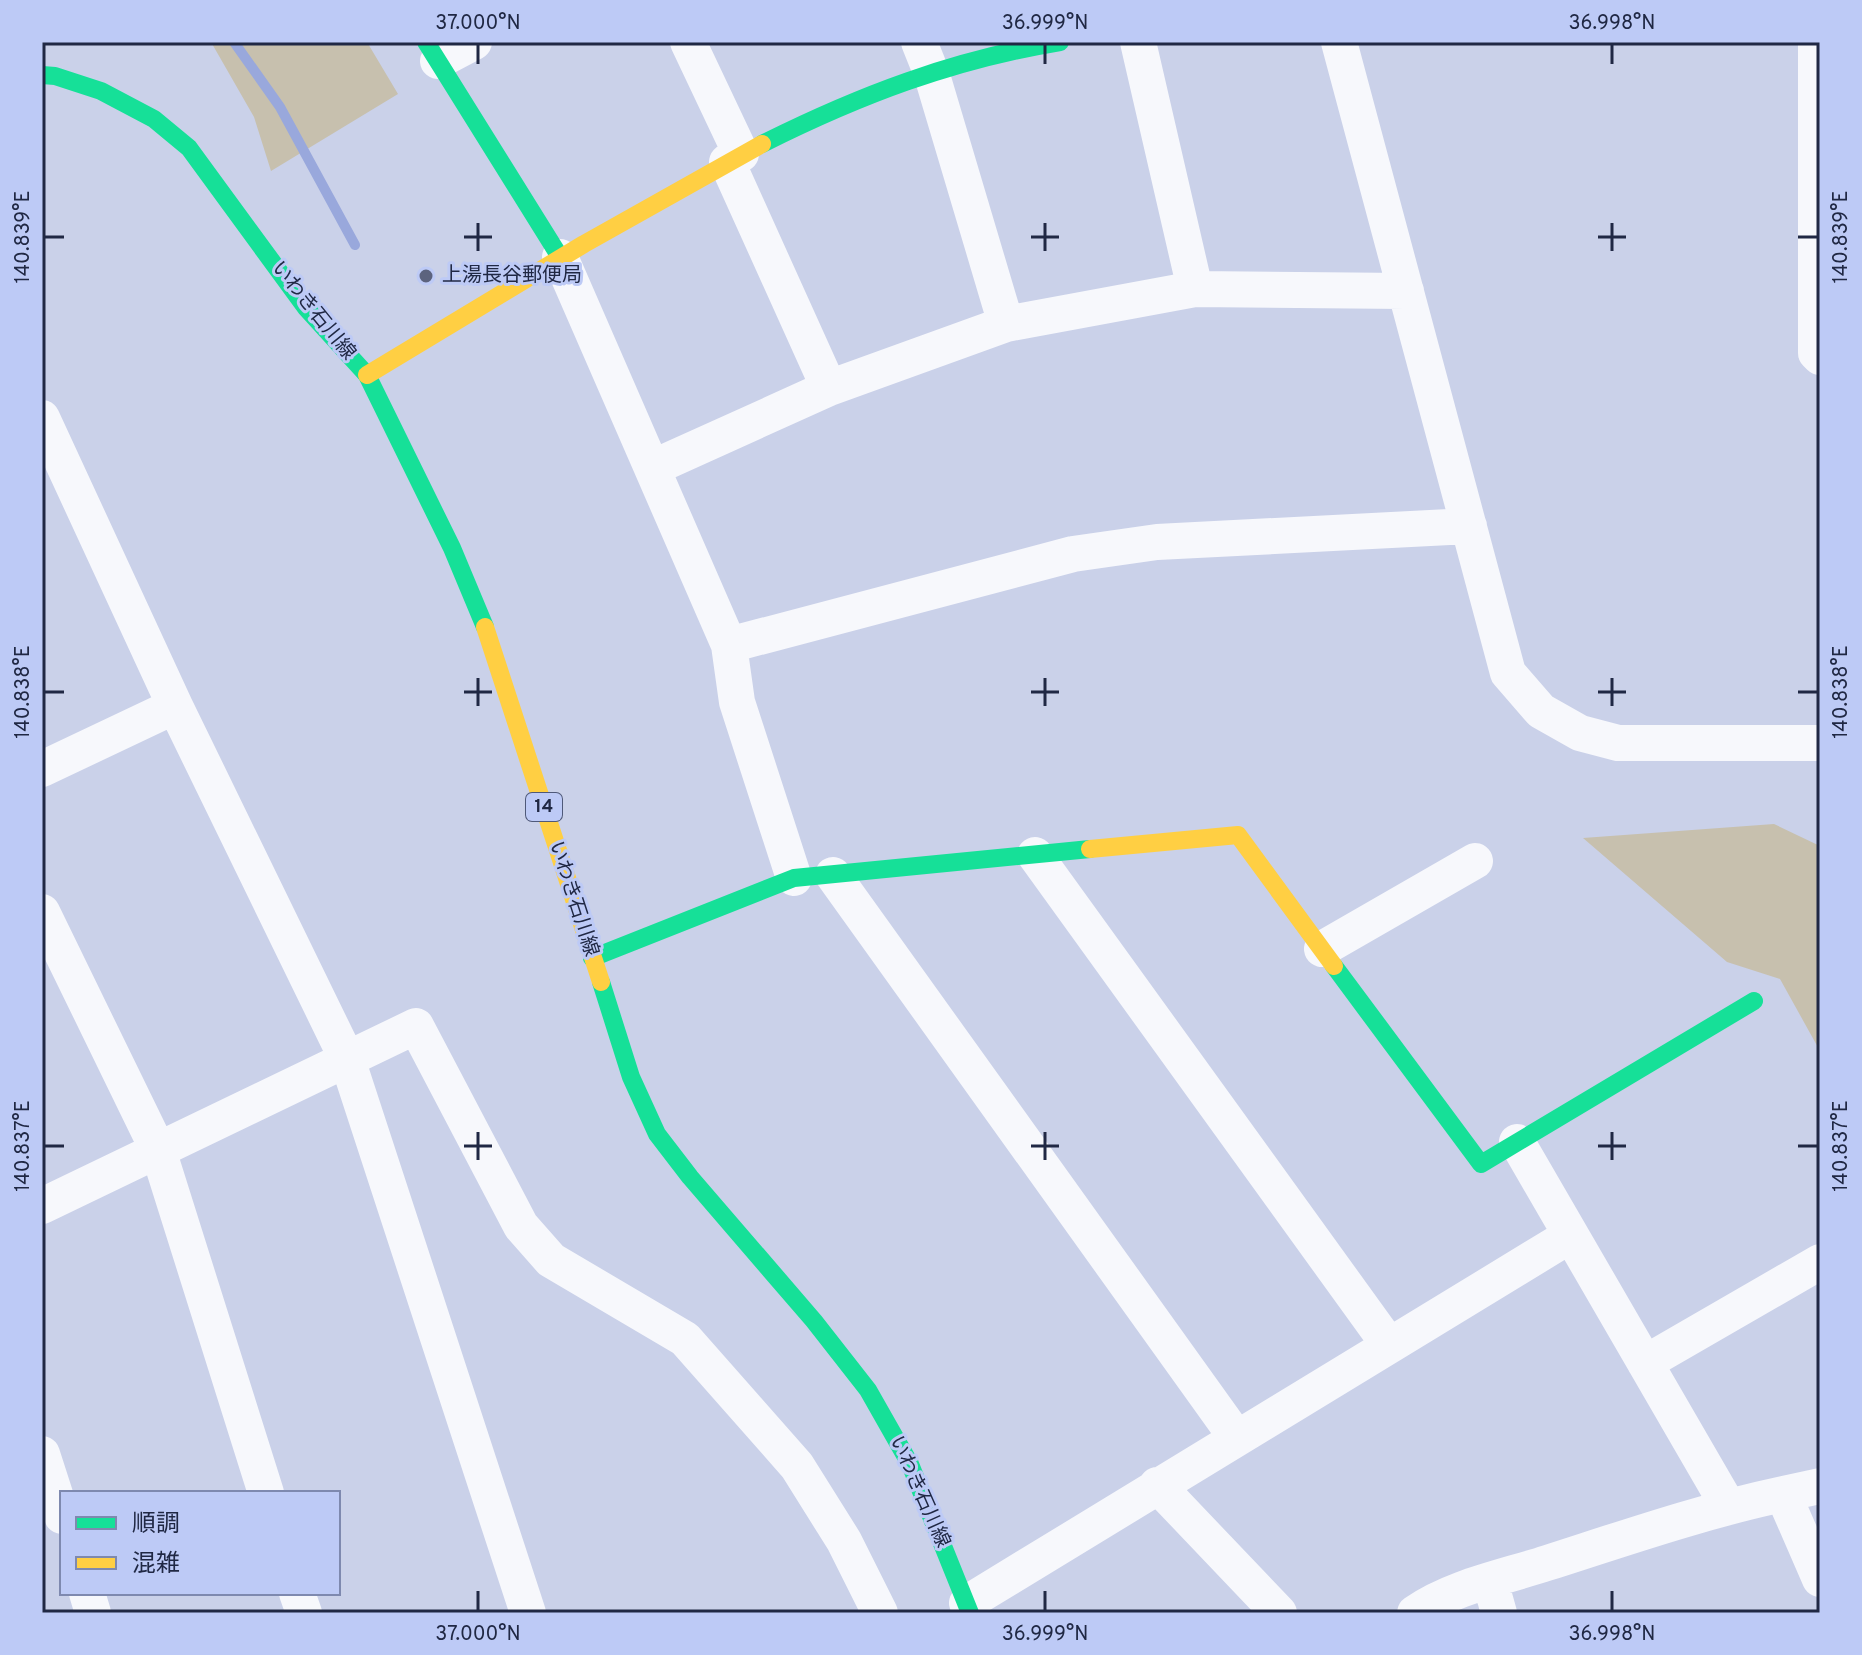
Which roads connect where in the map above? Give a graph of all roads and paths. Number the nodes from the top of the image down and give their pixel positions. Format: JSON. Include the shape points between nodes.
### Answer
{"nodes":[{"id":1,"x":474,"y":42,"type":"edge"},
{"id":2,"x":688,"y":42,"type":"edge"},
{"id":3,"x":1060,"y":42,"type":"edge"},
{"id":4,"x":1138,"y":42,"type":"edge"},
{"id":5,"x":1339,"y":42,"type":"edge"},
{"id":6,"x":1816,"y":42,"type":"edge"},
{"id":7,"x":432,"y":52,"type":"edge"},
{"id":8,"x":925,"y":57,"type":"edge"},
{"id":9,"x":42,"y":75,"type":"edge"},
{"id":10,"x":734,"y":158,"type":"junction"},
{"id":11,"x":560,"y":257,"type":"junction"},
{"id":12,"x":1195,"y":289,"type":"junction"},
{"id":13,"x":1406,"y":291,"type":"junction"},
{"id":14,"x":1006,"y":324,"type":"junction"},
{"id":15,"x":1820,"y":357,"type":"edge"},
{"id":16,"x":367,"y":375,"type":"junction"},
{"id":17,"x":829,"y":388,"type":"junction"},
{"id":18,"x":42,"y":418,"type":"edge"},
{"id":19,"x":652,"y":468,"type":"junction"},
{"id":20,"x":1469,"y":526,"type":"junction"},
{"id":21,"x":729,"y":645,"type":"junction"},
{"id":22,"x":175,"y":706,"type":"junction"},
{"id":23,"x":1820,"y":743,"type":"edge"},
{"id":24,"x":42,"y":769,"type":"edge"},
{"id":25,"x":1035,"y":855,"type":"junction"},
{"id":26,"x":1475,"y":861,"type":"dead end"},
{"id":27,"x":833,"y":875,"type":"junction"},
{"id":28,"x":794,"y":878,"type":"junction"},
{"id":29,"x":42,"y":912,"type":"edge"},
{"id":30,"x":1322,"y":949,"type":"junction"},
{"id":31,"x":592,"y":958,"type":"junction"},
{"id":32,"x":1754,"y":1001,"type":"dead end"},
{"id":33,"x":347,"y":1059,"type":"junction"},
{"id":34,"x":1517,"y":1142,"type":"junction"},
{"id":35,"x":158,"y":1150,"type":"junction"},
{"id":36,"x":42,"y":1206,"type":"edge"},
{"id":37,"x":1571,"y":1235,"type":"junction"},
{"id":38,"x":1820,"y":1262,"type":"edge"},
{"id":39,"x":1389,"y":1345,"type":"junction"},
{"id":40,"x":1645,"y":1363,"type":"junction"},
{"id":41,"x":1236,"y":1437,"type":"junction"},
{"id":42,"x":42,"y":1454,"type":"edge"},
{"id":43,"x":1157,"y":1485,"type":"junction"},
{"id":44,"x":1820,"y":1486,"type":"edge"},
{"id":45,"x":265,"y":1491,"type":"edge"},
{"id":46,"x":1783,"y":1494,"type":"junction"},
{"id":47,"x":1728,"y":1506,"type":"junction"},
{"id":48,"x":60,"y":1510,"type":"edge"},
{"id":49,"x":1820,"y":1579,"type":"edge"},
{"id":50,"x":1494,"y":1597,"type":"edge"},
{"id":51,"x":968,"y":1608,"type":"edge"},
{"id":52,"x":528,"y":1613,"type":"edge"},
{"id":53,"x":880,"y":1613,"type":"edge"},
{"id":54,"x":1279,"y":1613,"type":"edge"},
{"id":55,"x":1415,"y":1613,"type":"edge"}],
"edges":[{"from":1,"to":7,"type":"street"},
{"from":2,"to":10,"type":"street"},
{"from":3,"to":8,"type":"street"},
{"from":4,"to":12,"type":"street"},
{"from":5,"to":13,"type":"street"},
{"from":6,"to":15,"type":"street"},
{"from":7,"to":11,"type":"street"},
{"from":8,"to":10,"type":"street","via":[[843,105]]},
{"from":8,"to":14,"type":"street"},
{"from":9,"to":16,"type":"street","name":"いわき石川線","number":"14","via":[[101,91],[154,119],[189,148],[306,308]]},
{"from":10,"to":11,"type":"street"},
{"from":10,"to":17,"type":"street"},
{"from":11,"to":16,"type":"street"},
{"from":11,"to":19,"type":"street"},
{"from":12,"to":13,"type":"street"},
{"from":12,"to":14,"type":"street"},
{"from":13,"to":20,"type":"street"},
{"from":14,"to":17,"type":"street"},
{"from":16,"to":31,"type":"street","name":"いわき石川線","number":"14","via":[[452,548],[494,648]]},
{"from":17,"to":19,"type":"street"},
{"from":18,"to":22,"type":"street"},
{"from":19,"to":21,"type":"street"},
{"from":20,"to":21,"type":"street","via":[[1157,542],[1073,554]]},
{"from":20,"to":23,"type":"street","via":[[1508,673],[1541,711],[1580,733],[1618,743]]},
{"from":21,"to":28,"type":"street","via":[[737,702]]},
{"from":22,"to":24,"type":"street"},
{"from":22,"to":33,"type":"street"},
{"from":25,"to":27,"type":"street"},
{"from":25,"to":30,"type":"street","via":[[1238,835]]},
{"from":25,"to":39,"type":"street"},
{"from":26,"to":30,"type":"street"},
{"from":27,"to":28,"type":"street"},
{"from":27,"to":41,"type":"street"},
{"from":28,"to":31,"type":"street"},
{"from":29,"to":35,"type":"street"},
{"from":30,"to":34,"type":"street","via":[[1481,1164]]},
{"from":31,"to":51,"type":"street","name":"いわき石川線","number":"14","via":[[631,1077],[657,1134],[868,1390],[910,1464]]},
{"from":32,"to":34,"type":"street"},
{"from":33,"to":35,"type":"street"},
{"from":33,"to":52,"type":"street"},
{"from":33,"to":53,"type":"street","via":[[416,1026],[521,1226],[551,1260],[685,1339],[797,1466],[844,1541]]},
{"from":34,"to":37,"type":"street"},
{"from":35,"to":36,"type":"street"},
{"from":35,"to":45,"type":"street"},
{"from":37,"to":39,"type":"street"},
{"from":37,"to":40,"type":"street"},
{"from":38,"to":40,"type":"street"},
{"from":39,"to":41,"type":"street"},
{"from":40,"to":47,"type":"street"},
{"from":41,"to":43,"type":"street"},
{"from":42,"to":48,"type":"street"},
{"from":43,"to":51,"type":"street"},
{"from":43,"to":54,"type":"street"},
{"from":44,"to":46,"type":"street"},
{"from":46,"to":47,"type":"street"},
{"from":46,"to":49,"type":"street"},
{"from":47,"to":50,"type":"street"},
{"from":50,"to":55,"type":"street","via":[[1430,1603]]}]}
